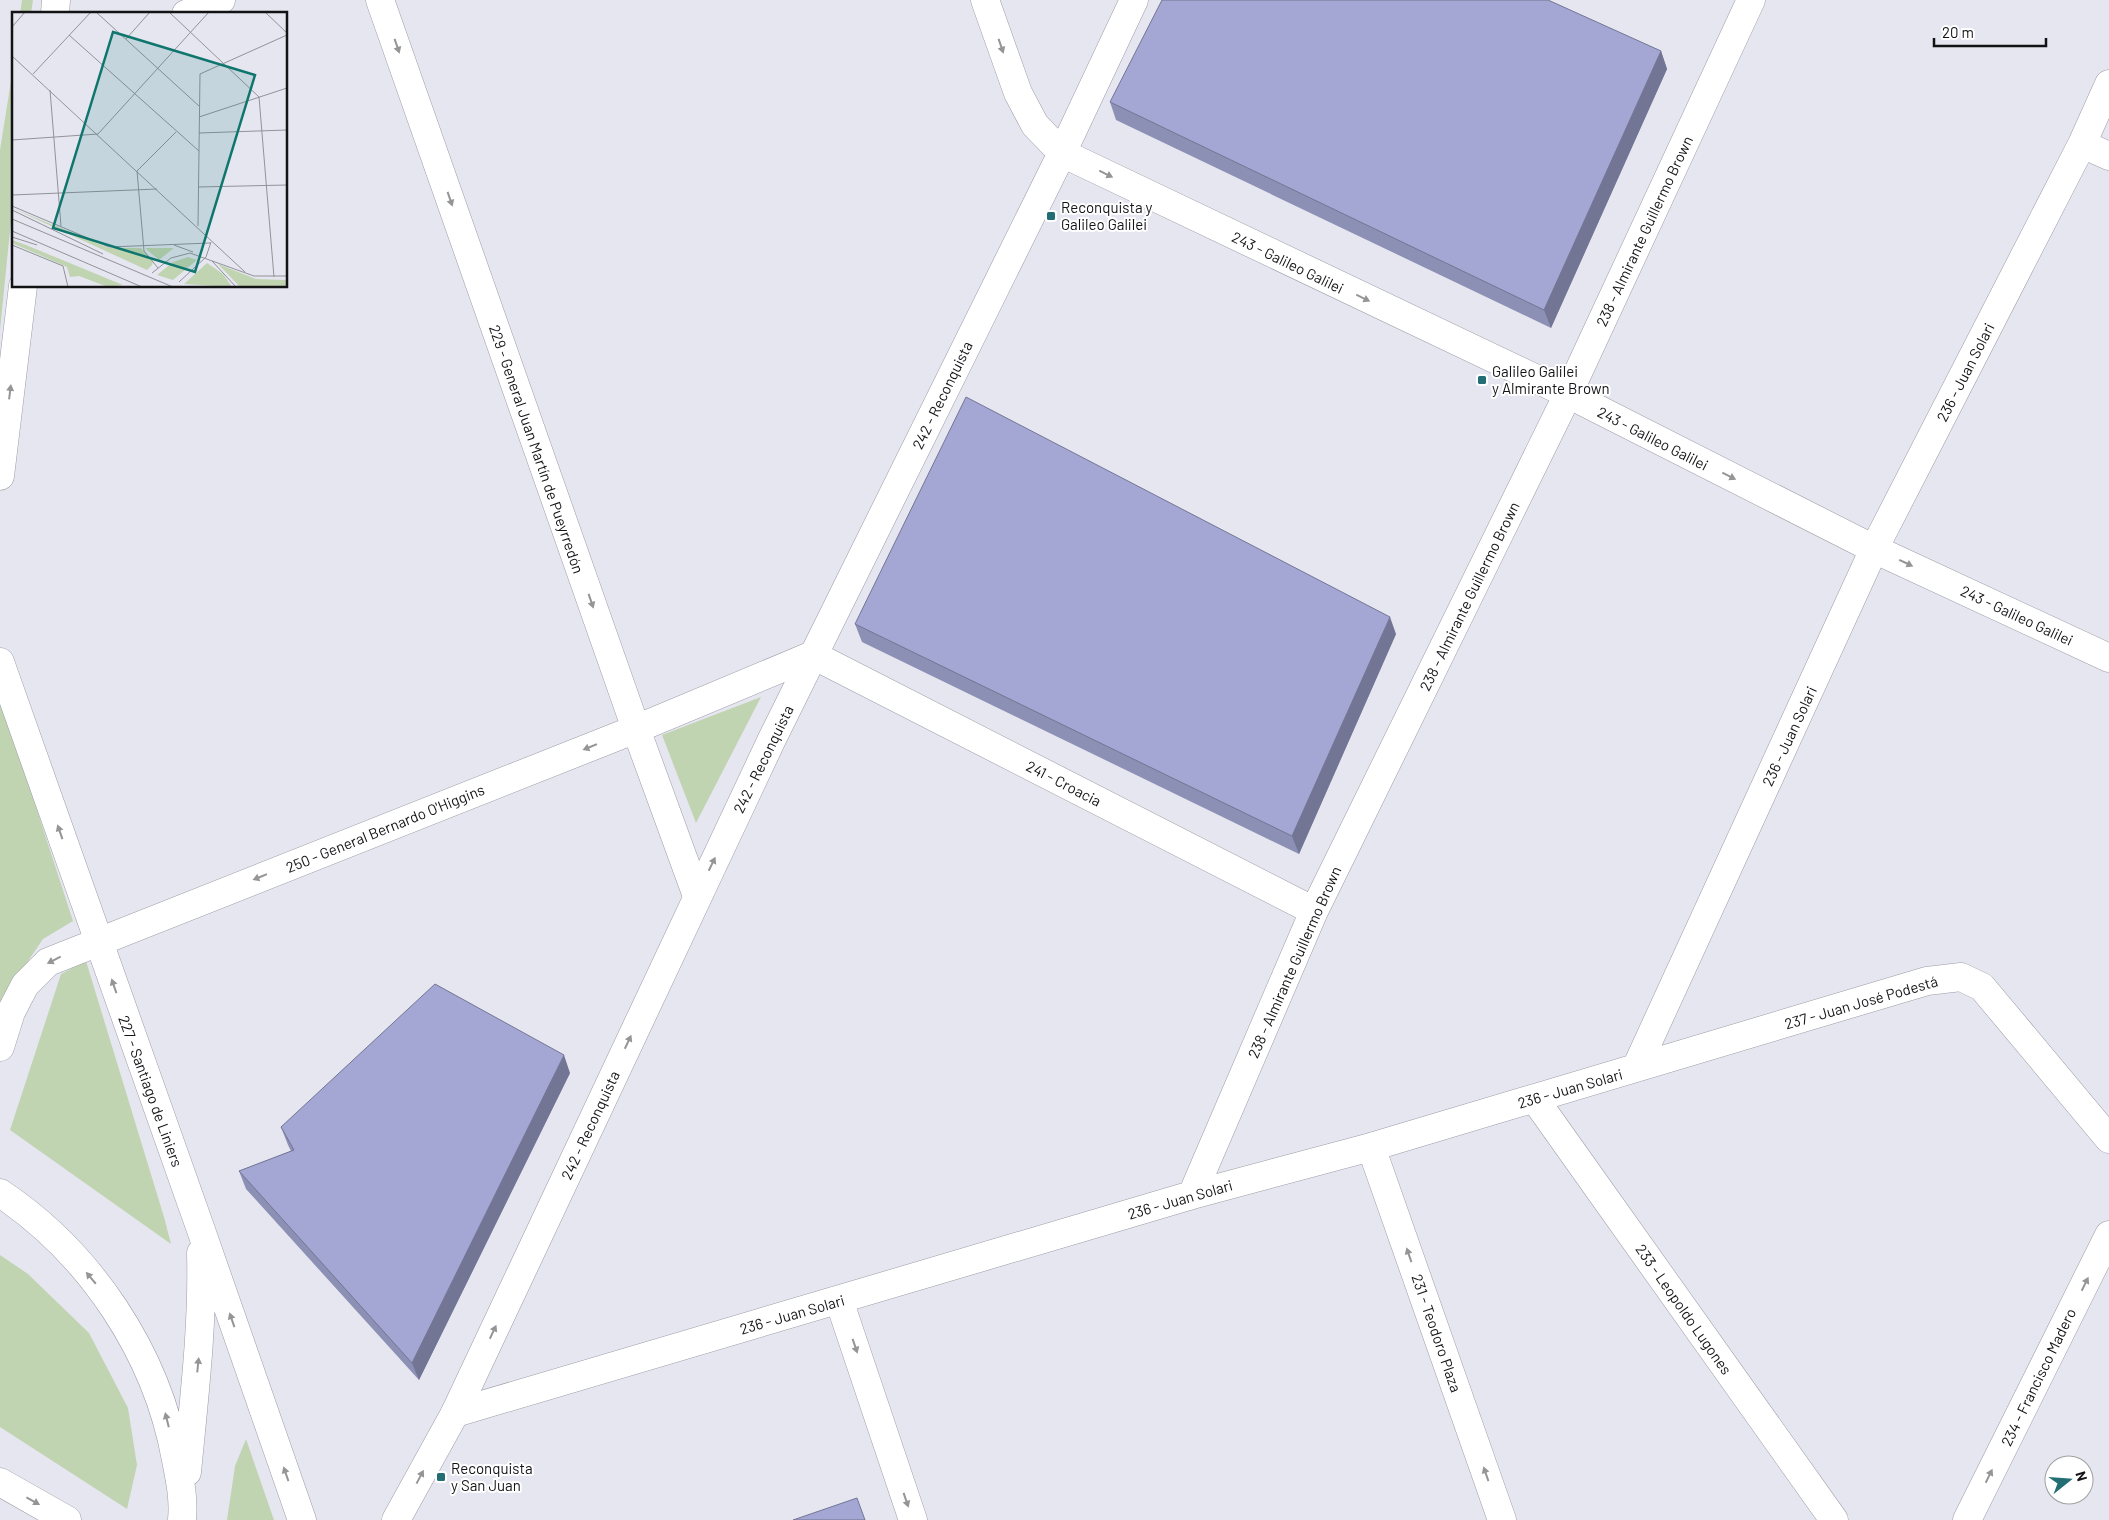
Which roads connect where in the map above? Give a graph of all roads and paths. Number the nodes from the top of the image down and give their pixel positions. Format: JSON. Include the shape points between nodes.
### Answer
{"nodes":[{"id":1,"x":221,"y":0,"type":"edge"},
{"id":2,"x":380,"y":0,"type":"edge"},
{"id":3,"x":985,"y":0,"type":"edge"},
{"id":4,"x":1134,"y":0,"type":"edge"},
{"id":5,"x":1752,"y":0,"type":"edge"},
{"id":6,"x":191,"y":12,"type":"edge"},
{"id":7,"x":2109,"y":84,"type":"edge"},
{"id":8,"x":2082,"y":144,"type":"junction"},
{"id":9,"x":1062,"y":153,"type":"junction"},
{"id":10,"x":2109,"y":156,"type":"edge"},
{"id":11,"x":23,"y":288,"type":"edge"},
{"id":12,"x":1568,"y":394,"type":"junction"},
{"id":13,"x":0,"y":476,"type":"edge"},
{"id":14,"x":1874,"y":549,"type":"junction"},
{"id":15,"x":813,"y":655,"type":"junction"},
{"id":16,"x":2109,"y":658,"type":"edge"},
{"id":17,"x":0,"y":662,"type":"edge"},
{"id":18,"x":636,"y":729,"type":"junction"},
{"id":19,"x":697,"y":896,"type":"junction"},
{"id":20,"x":1314,"y":911,"type":"junction"},
{"id":21,"x":98,"y":941,"type":"junction"},
{"id":22,"x":0,"y":1047,"type":"edge"},
{"id":23,"x":1636,"y":1068,"type":"junction"},
{"id":24,"x":1534,"y":1098,"type":"junction"},
{"id":25,"x":2109,"y":1139,"type":"edge"},
{"id":26,"x":1371,"y":1147,"type":"junction"},
{"id":27,"x":0,"y":1193,"type":"edge"},
{"id":28,"x":1192,"y":1195,"type":"junction"},
{"id":29,"x":201,"y":1230,"type":"junction"},
{"id":30,"x":2109,"y":1234,"type":"edge"},
{"id":31,"x":839,"y":1300,"type":"junction"},
{"id":32,"x":455,"y":1413,"type":"junction"},
{"id":33,"x":0,"y":1482,"type":"edge"},
{"id":34,"x":183,"y":1510,"type":"edge"},
{"id":35,"x":67,"y":1520,"type":"edge"},
{"id":36,"x":302,"y":1520,"type":"edge"},
{"id":37,"x":396,"y":1520,"type":"edge"},
{"id":38,"x":913,"y":1520,"type":"edge"},
{"id":39,"x":1502,"y":1520,"type":"edge"},
{"id":40,"x":1834,"y":1520,"type":"edge"},
{"id":41,"x":1968,"y":1520,"type":"edge"}],
"edges":[{"from":1,"to":6,"type":"street"},
{"from":2,"to":18,"type":"street","name":"229 - General Juan Martín de Pueyrredón","one_way":true},
{"from":3,"to":9,"type":"street","one_way":true,"via":[[1018,93],[1035,125]]},
{"from":4,"to":9,"type":"street","name":"242 - Reconquista"},
{"from":5,"to":12,"type":"street","name":"238 - Almirante Guillermo Brown"},
{"from":7,"to":8,"type":"street","name":"236 - Juan Solari"},
{"from":8,"to":10,"type":"street"},
{"from":8,"to":14,"type":"street","name":"236 - Juan Solari"},
{"from":9,"to":12,"type":"street","name":"243 - Galileo Galilei","one_way":true},
{"from":9,"to":15,"type":"street","name":"242 - Reconquista"},
{"from":13,"to":11,"type":"street","one_way":true},
{"from":12,"to":14,"type":"street","name":"243 - Galileo Galilei","one_way":true},
{"from":12,"to":20,"type":"street","name":"238 - Almirante Guillermo Brown"},
{"from":14,"to":16,"type":"street","name":"243 - Galileo Galilei","one_way":true},
{"from":14,"to":23,"type":"street","name":"236 - Juan Solari"},
{"from":15,"to":18,"type":"street","name":"250 - General Bernardo O'Higgins"},
{"from":19,"to":15,"type":"street","name":"242 - Reconquista","one_way":true},
{"from":15,"to":20,"type":"street","name":"241 - Croacia"},
{"from":21,"to":17,"type":"street","name":"227 - Santiago de Liniers","one_way":true},
{"from":18,"to":19,"type":"street","name":"229 - General Juan Martín de Pueyrredón"},
{"from":18,"to":21,"type":"street","name":"250 - General Bernardo O'Higgins","one_way":true},
{"from":32,"to":19,"type":"street","name":"242 - Reconquista","one_way":true},
{"from":20,"to":28,"type":"street","name":"238 - Almirante Guillermo Brown"},
{"from":21,"to":22,"type":"street","name":"250 - General Bernardo O'Higgins","one_way":true,"via":[[48,962],[25,985],[11,1012]]},
{"from":29,"to":21,"type":"street","name":"227 - Santiago de Liniers","one_way":true},
{"from":23,"to":24,"type":"street","name":"236 - Juan Solari"},
{"from":23,"to":25,"type":"street","name":"237 - Juan José Podestá","via":[[1927,981],[1961,977],[1982,987]]},
{"from":24,"to":26,"type":"street","name":"236 - Juan Solari"},
{"from":24,"to":40,"type":"street","name":"233 - Leopoldo Lugones"},
{"from":26,"to":28,"type":"street","name":"236 - Juan Solari"},
{"from":39,"to":26,"type":"street","name":"231 - Teodoro Plaza","one_way":true},
{"from":34,"to":27,"type":"street","one_way":true,"via":[[166,1414],[141,1354],[109,1299],[65,1247],[20,1206]]},
{"from":28,"to":31,"type":"street","name":"236 - Juan Solari"},
{"from":34,"to":29,"type":"street","one_way":true,"via":[[202,1314]]},
{"from":36,"to":29,"type":"street","name":"227 - Santiago de Liniers","one_way":true},
{"from":41,"to":30,"type":"street","name":"234 - Francisco Madero","one_way":true},
{"from":31,"to":32,"type":"street","name":"236 - Juan Solari"},
{"from":31,"to":38,"type":"street","one_way":true},
{"from":37,"to":32,"type":"street","name":"242 - Reconquista","one_way":true},
{"from":33,"to":35,"type":"street","one_way":true}]}
